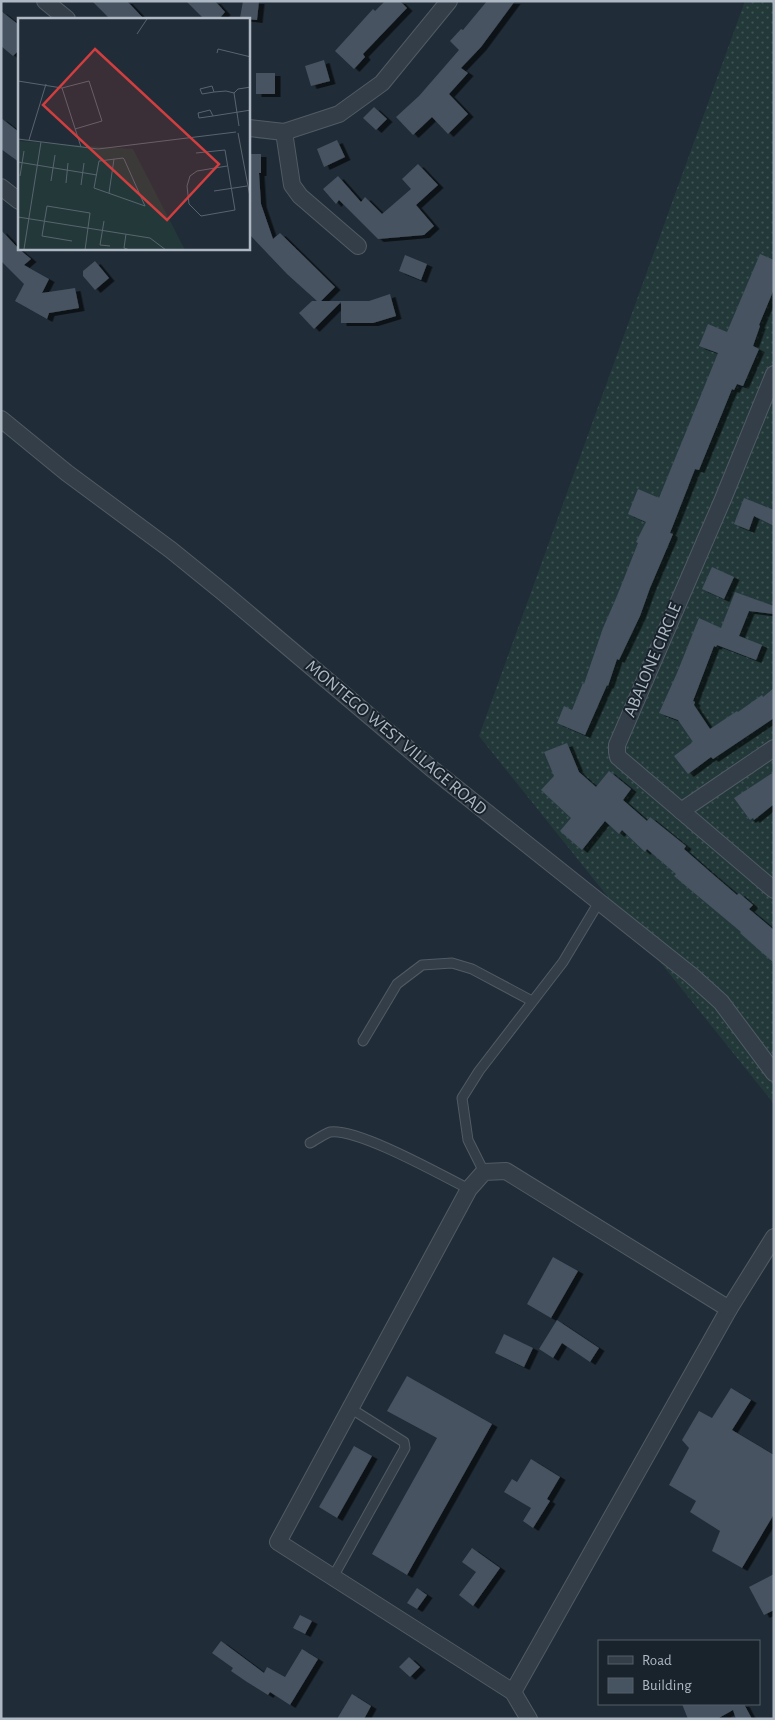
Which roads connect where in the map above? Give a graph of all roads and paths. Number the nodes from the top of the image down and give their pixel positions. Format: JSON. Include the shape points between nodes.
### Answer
{"nodes":[{"id":1,"x":45,"y":1,"type":"edge"},
{"id":2,"x":449,"y":1,"type":"edge"},
{"id":3,"x":66,"y":18,"type":"edge"},
{"id":4,"x":250,"y":128,"type":"edge"},
{"id":5,"x":284,"y":132,"type":"junction"},
{"id":6,"x":1,"y":188,"type":"edge"},
{"id":7,"x":18,"y":200,"type":"edge"},
{"id":8,"x":358,"y":246,"type":"dead end"},
{"id":9,"x":774,"y":374,"type":"edge"},
{"id":10,"x":1,"y":419,"type":"edge"},
{"id":11,"x":774,"y":748,"type":"edge"},
{"id":12,"x":681,"y":811,"type":"junction"},
{"id":13,"x":774,"y":890,"type":"edge"},
{"id":14,"x":599,"y":902,"type":"junction"},
{"id":15,"x":532,"y":1001,"type":"junction"},
{"id":16,"x":363,"y":1041,"type":"dead end"},
{"id":17,"x":774,"y":1073,"type":"edge"},
{"id":18,"x":310,"y":1143,"type":"dead end"},
{"id":19,"x":484,"y":1172,"type":"junction"},
{"id":20,"x":469,"y":1189,"type":"junction"},
{"id":21,"x":774,"y":1237,"type":"edge"},
{"id":22,"x":729,"y":1309,"type":"junction"},
{"id":23,"x":350,"y":1408,"type":"junction"},
{"id":24,"x":333,"y":1577,"type":"junction"},
{"id":25,"x":513,"y":1692,"type":"junction"},
{"id":26,"x":529,"y":1719,"type":"edge"}],
"edges":[{"from":1,"to":3,"type":"street"},
{"from":2,"to":5,"type":"street","via":[[382,83],[339,114]]},
{"from":4,"to":5,"type":"street"},
{"from":5,"to":8,"type":"street","via":[[292,185],[300,196]]},
{"from":6,"to":7,"type":"street"},
{"from":9,"to":12,"type":"street","name":"ABALONE CIRCLE","via":[[617,745],[618,757]]},
{"from":10,"to":14,"type":"street","name":"MONTEGO WEST VILLAGE ROAD","via":[[171,550],[431,768]]},
{"from":11,"to":12,"type":"street"},
{"from":12,"to":13,"type":"street","name":"ABALONE CIRCLE"},
{"from":14,"to":15,"type":"lane","via":[[563,962]]},
{"from":14,"to":17,"type":"street","name":"MONTEGO WEST VILLAGE ROAD","via":[[721,1002]]},
{"from":15,"to":16,"type":"lane","via":[[472,969],[452,963],[422,964],[397,984]]},
{"from":15,"to":19,"type":"lane","via":[[462,1098],[468,1140]]},
{"from":18,"to":20,"type":"lane","via":[[330,1132],[355,1135]]},
{"from":19,"to":20,"type":"street"},
{"from":19,"to":22,"type":"street","via":[[506,1171]]},
{"from":20,"to":23,"type":"street"},
{"from":21,"to":22,"type":"street"},
{"from":22,"to":25,"type":"street"},
{"from":23,"to":24,"type":"street","via":[[278,1542]]},
{"from":23,"to":24,"type":"lane","via":[[404,1442],[405,1448]]},
{"from":24,"to":25,"type":"street"},
{"from":25,"to":26,"type":"street"}]}
